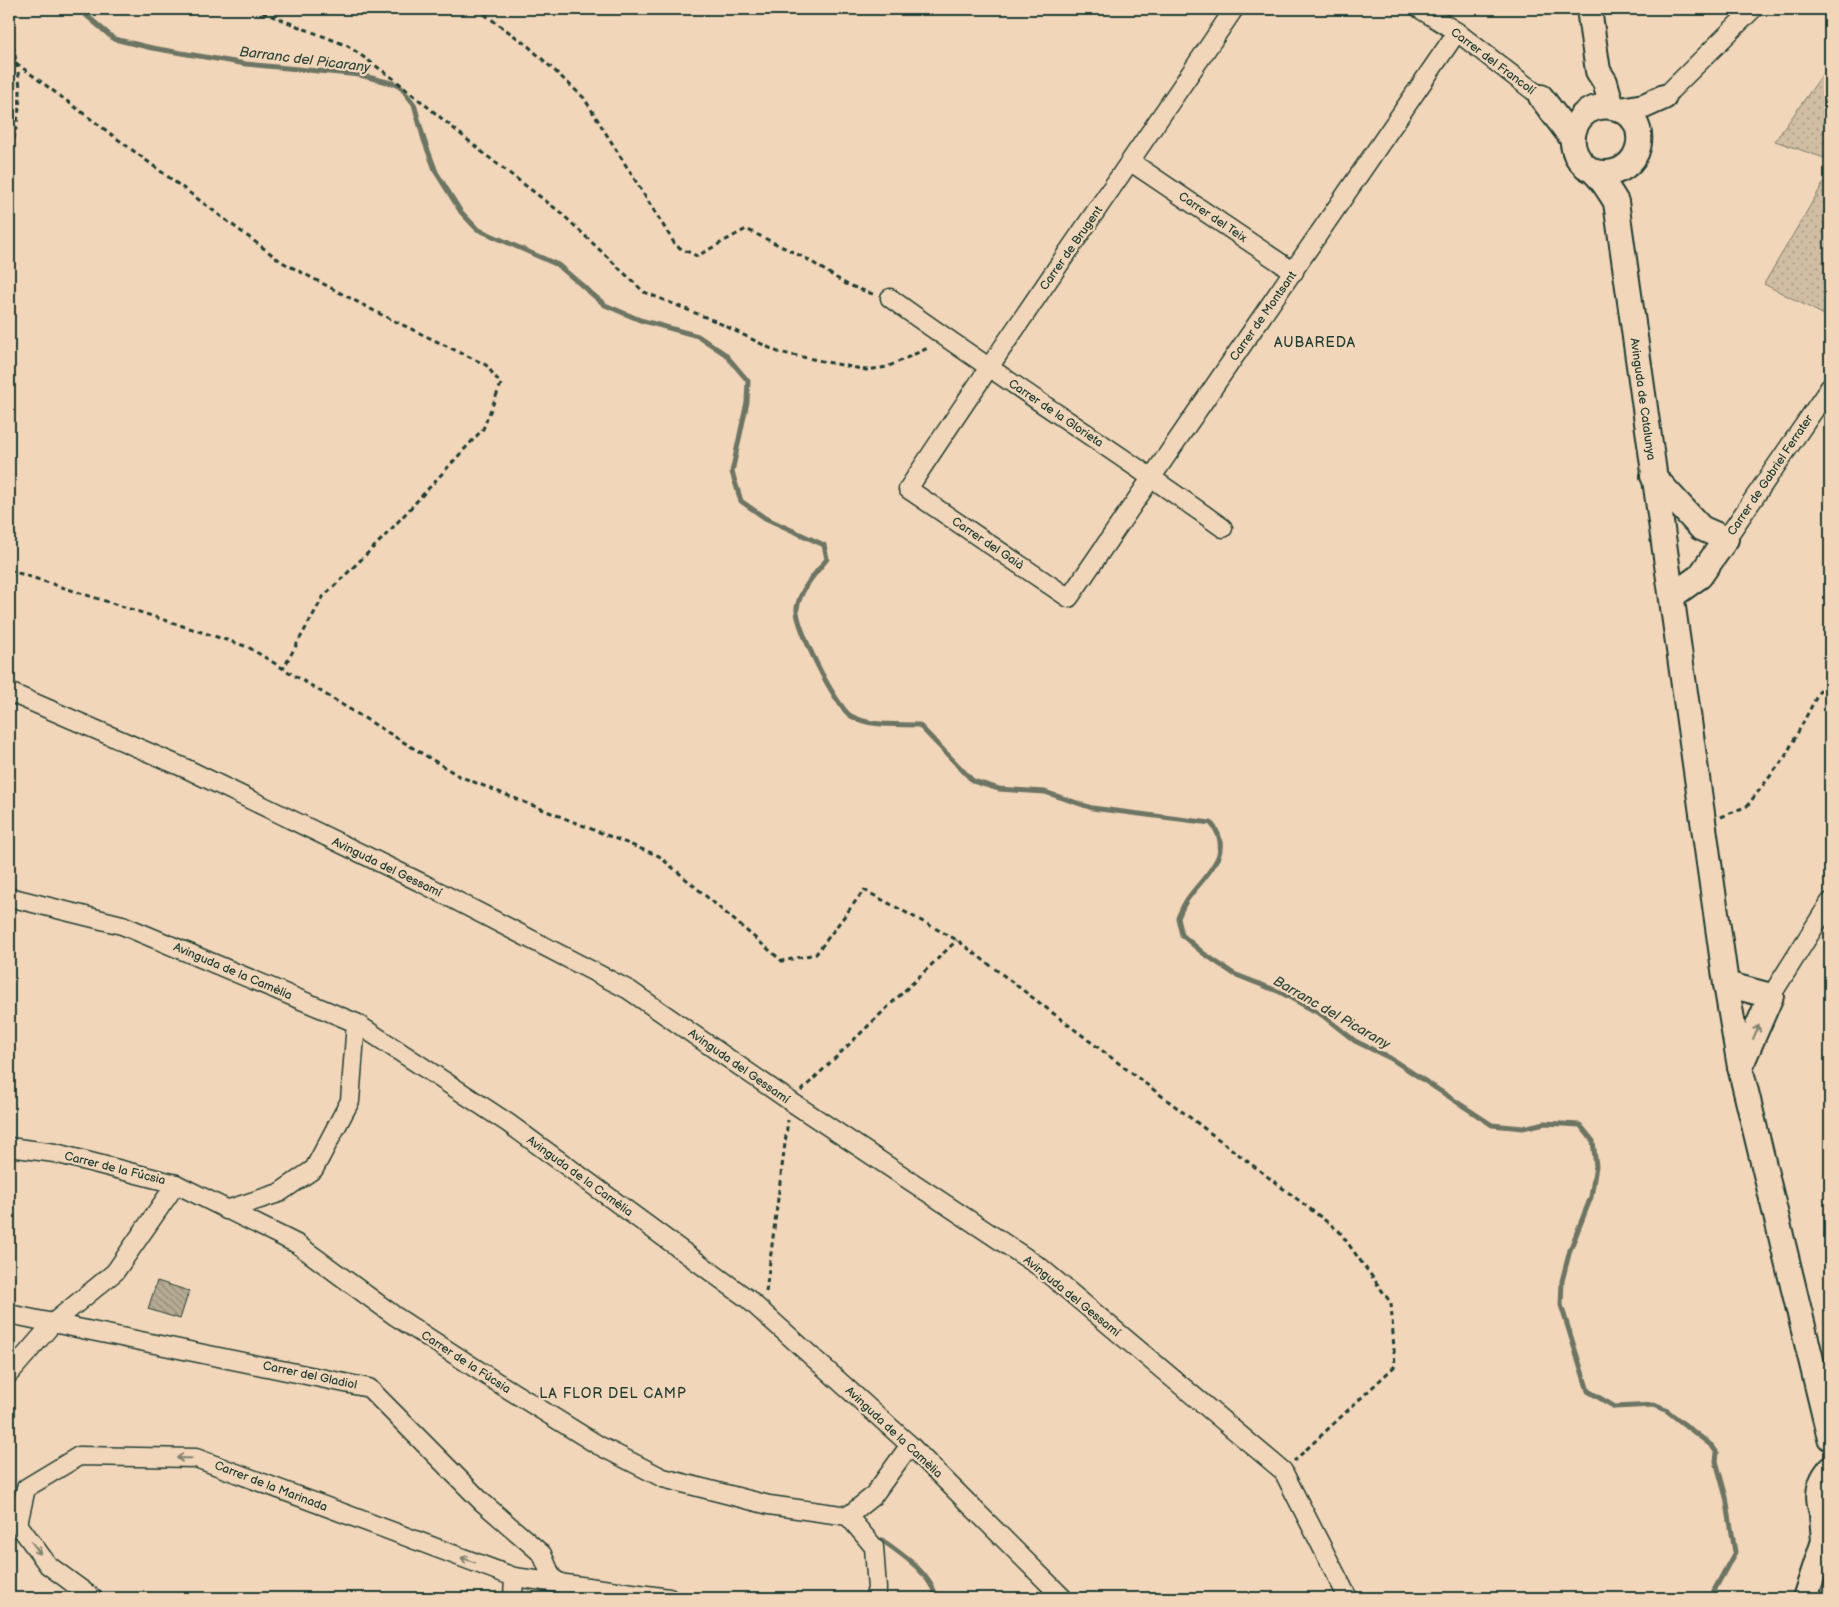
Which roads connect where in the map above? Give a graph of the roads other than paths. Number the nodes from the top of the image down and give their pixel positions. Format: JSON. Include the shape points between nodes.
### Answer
{"nodes":[{"id":1,"x":1234,"y":9,"type":"edge"},
{"id":2,"x":1420,"y":9,"type":"edge"},
{"id":3,"x":1589,"y":9,"type":"edge"},
{"id":4,"x":1752,"y":9,"type":"edge"},
{"id":5,"x":1457,"y":32,"type":"junction"},
{"id":6,"x":1598,"y":71,"type":"junction"},
{"id":7,"x":1541,"y":97,"type":"joint"},
{"id":8,"x":1664,"y":97,"type":"junction"},
{"id":9,"x":1616,"y":108,"type":"junction"},
{"id":10,"x":1580,"y":122,"type":"junction"},
{"id":11,"x":1638,"y":130,"type":"junction"},
{"id":12,"x":1132,"y":162,"type":"junction"},
{"id":13,"x":1630,"y":164,"type":"junction"},
{"id":14,"x":1595,"y":172,"type":"junction"},
{"id":15,"x":1616,"y":202,"type":"junction"},
{"id":16,"x":1294,"y":272,"type":"junction"},
{"id":17,"x":894,"y":301,"type":"road end"},
{"id":18,"x":988,"y":367,"type":"junction"},
{"id":19,"x":1830,"y":387,"type":"edge"},
{"id":20,"x":1152,"y":476,"type":"junction"},
{"id":21,"x":1653,"y":476,"type":"junction"},
{"id":22,"x":908,"y":488,"type":"joint"},
{"id":23,"x":1223,"y":528,"type":"dead end"},
{"id":24,"x":1701,"y":528,"type":"junction"},
{"id":25,"x":1726,"y":539,"type":"junction"},
{"id":26,"x":1700,"y":576,"type":"junction"},
{"id":27,"x":1672,"y":596,"type":"junction"},
{"id":28,"x":1069,"y":598,"type":"joint"},
{"id":29,"x":9,"y":692,"type":"edge"},
{"id":30,"x":9,"y":897,"type":"edge"},
{"id":31,"x":1830,"y":902,"type":"edge"},
{"id":32,"x":1726,"y":984,"type":"junction"},
{"id":33,"x":1771,"y":996,"type":"junction"},
{"id":34,"x":356,"y":1023,"type":"junction"},
{"id":35,"x":1740,"y":1067,"type":"junction"},
{"id":36,"x":9,"y":1146,"type":"edge"},
{"id":37,"x":176,"y":1184,"type":"junction"},
{"id":38,"x":226,"y":1210,"type":"junction"},
{"id":39,"x":9,"y":1314,"type":"edge"},
{"id":40,"x":54,"y":1322,"type":"junction"},
{"id":41,"x":9,"y":1374,"type":"edge"},
{"id":42,"x":1817,"y":1383,"type":"junction"},
{"id":43,"x":1830,"y":1407,"type":"edge"},
{"id":44,"x":1830,"y":1438,"type":"edge"},
{"id":45,"x":910,"y":1445,"type":"junction"},
{"id":46,"x":1829,"y":1468,"type":"edge"},
{"id":47,"x":848,"y":1516,"type":"junction"},
{"id":48,"x":1826,"y":1522,"type":"edge"},
{"id":49,"x":1830,"y":1568,"type":"edge"},
{"id":50,"x":514,"y":1577,"type":"junction"},
{"id":51,"x":561,"y":1583,"type":"junction"},
{"id":52,"x":93,"y":1598,"type":"edge"},
{"id":53,"x":513,"y":1598,"type":"edge"},
{"id":54,"x":670,"y":1598,"type":"edge"},
{"id":55,"x":874,"y":1598,"type":"edge"},
{"id":56,"x":1063,"y":1598,"type":"edge"},
{"id":57,"x":1348,"y":1598,"type":"edge"},
{"id":58,"x":1805,"y":1598,"type":"edge"},
{"id":59,"x":1809,"y":1598,"type":"edge"}],
"edges":[{"from":1,"to":12,"type":"street","name":"Carrer de Brugent"},
{"from":2,"to":5,"type":"street","name":"Carrer del Francolí"},
{"from":3,"to":6,"type":"street"},
{"from":4,"to":8,"type":"street"},
{"from":5,"to":7,"type":"street","name":"Carrer del Francolí"},
{"from":5,"to":16,"type":"street","name":"Carrer de Montsant"},
{"from":6,"to":9,"type":"street"},
{"from":6,"to":10,"type":"street"},
{"from":7,"to":10,"type":"street"},
{"from":8,"to":9,"type":"street","via":[[1644,106]]},
{"from":8,"to":11,"type":"street"},
{"from":9,"to":10,"type":"street","via":[[1603,106]]},
{"from":9,"to":11,"type":"street","via":[[1634,122]]},
{"from":10,"to":14,"type":"street","via":[[1573,148],[1585,167]]},
{"from":11,"to":13,"type":"street","via":[[1638,148]]},
{"from":12,"to":16,"type":"street","name":"Carrer del Teix"},
{"from":12,"to":18,"type":"street","name":"Carrer de Brugent"},
{"from":13,"to":14,"type":"street","via":[[1614,173]]},
{"from":13,"to":15,"type":"street"},
{"from":14,"to":15,"type":"street"},
{"from":15,"to":21,"type":"street","name":"Avinguda de Catalunya"},
{"from":16,"to":20,"type":"street","name":"Carrer de Montsant"},
{"from":17,"to":18,"type":"street","name":"Carrer de la Glorieta"},
{"from":18,"to":20,"type":"street","name":"Carrer de la Glorieta"},
{"from":18,"to":22,"type":"street","name":"Carrer de Brugent"},
{"from":19,"to":25,"type":"street","name":"Carrer de Gabriel Ferrater"},
{"from":20,"to":23,"type":"street","name":"Carrer de la Glorieta"},
{"from":20,"to":28,"type":"street","name":"Carrer de Montsant"},
{"from":21,"to":24,"type":"street"},
{"from":21,"to":27,"type":"street","name":"Avinguda de Catalunya"},
{"from":22,"to":28,"type":"street","name":"Carrer del Gaià"},
{"from":24,"to":25,"type":"street"},
{"from":24,"to":26,"type":"street"},
{"from":25,"to":26,"type":"street"},
{"from":26,"to":27,"type":"street"},
{"from":27,"to":32,"type":"street","name":"Avinguda de Catalunya"},
{"from":29,"to":57,"type":"street","name":"Avinguda del Gessamí","via":[[187,769],[424,884],[629,990],[1040,1267],[1283,1471]]},
{"from":30,"to":34,"type":"street","name":"Avinguda de la Camèlia","via":[[122,925]]},
{"from":31,"to":33,"type":"street"},
{"from":32,"to":33,"type":"street"},
{"from":32,"to":35,"type":"street","name":"Avinguda de Catalunya"},
{"from":35,"to":33,"type":"street","one_way":true},
{"from":34,"to":38,"type":"street","via":[[350,1101],[314,1169],[279,1193]]},
{"from":34,"to":45,"type":"street","name":"Avinguda de la Camèlia","via":[[508,1123],[748,1300]]},
{"from":35,"to":42,"type":"street","name":"Avinguda de Catalunya"},
{"from":36,"to":37,"type":"street","name":"Carrer de la Fúcsia","via":[[55,1153]]},
{"from":37,"to":38,"type":"street","name":"Carrer de la Fúcsia"},
{"from":37,"to":40,"type":"street","via":[[115,1272]]},
{"from":38,"to":47,"type":"street","name":"Carrer de la Fúcsia","via":[[297,1244],[395,1316],[495,1381],[598,1444],[663,1478],[769,1505]]},
{"from":39,"to":40,"type":"street","name":"Carrer del Gladiol"},
{"from":40,"to":41,"type":"street"},
{"from":40,"to":51,"type":"street","name":"Carrer del Gladiol","via":[[369,1388],[482,1502],[542,1554],[552,1578]]},
{"from":42,"to":43,"type":"street"},
{"from":42,"to":44,"type":"street"},
{"from":45,"to":47,"type":"street","via":[[873,1496]]},
{"from":45,"to":56,"type":"street","name":"Avinguda de la Camèlia"},
{"from":46,"to":48,"type":"street","via":[[1820,1487],[1818,1502]]},
{"from":47,"to":55,"type":"street","via":[[874,1547],[877,1589]]},
{"from":48,"to":58,"type":"street","via":[[1824,1540]]},
{"from":49,"to":59,"type":"street"},
{"from":50,"to":51,"type":"street","name":"Carrer de la Marinada"},
{"from":50,"to":52,"type":"street","name":"Carrer de la Marinada","one_way":true,"via":[[196,1458],[79,1456],[26,1488],[18,1524],[48,1565]]},
{"from":50,"to":53,"type":"street"},
{"from":51,"to":54,"type":"street","name":"Carrer de la Marinada"}]}
